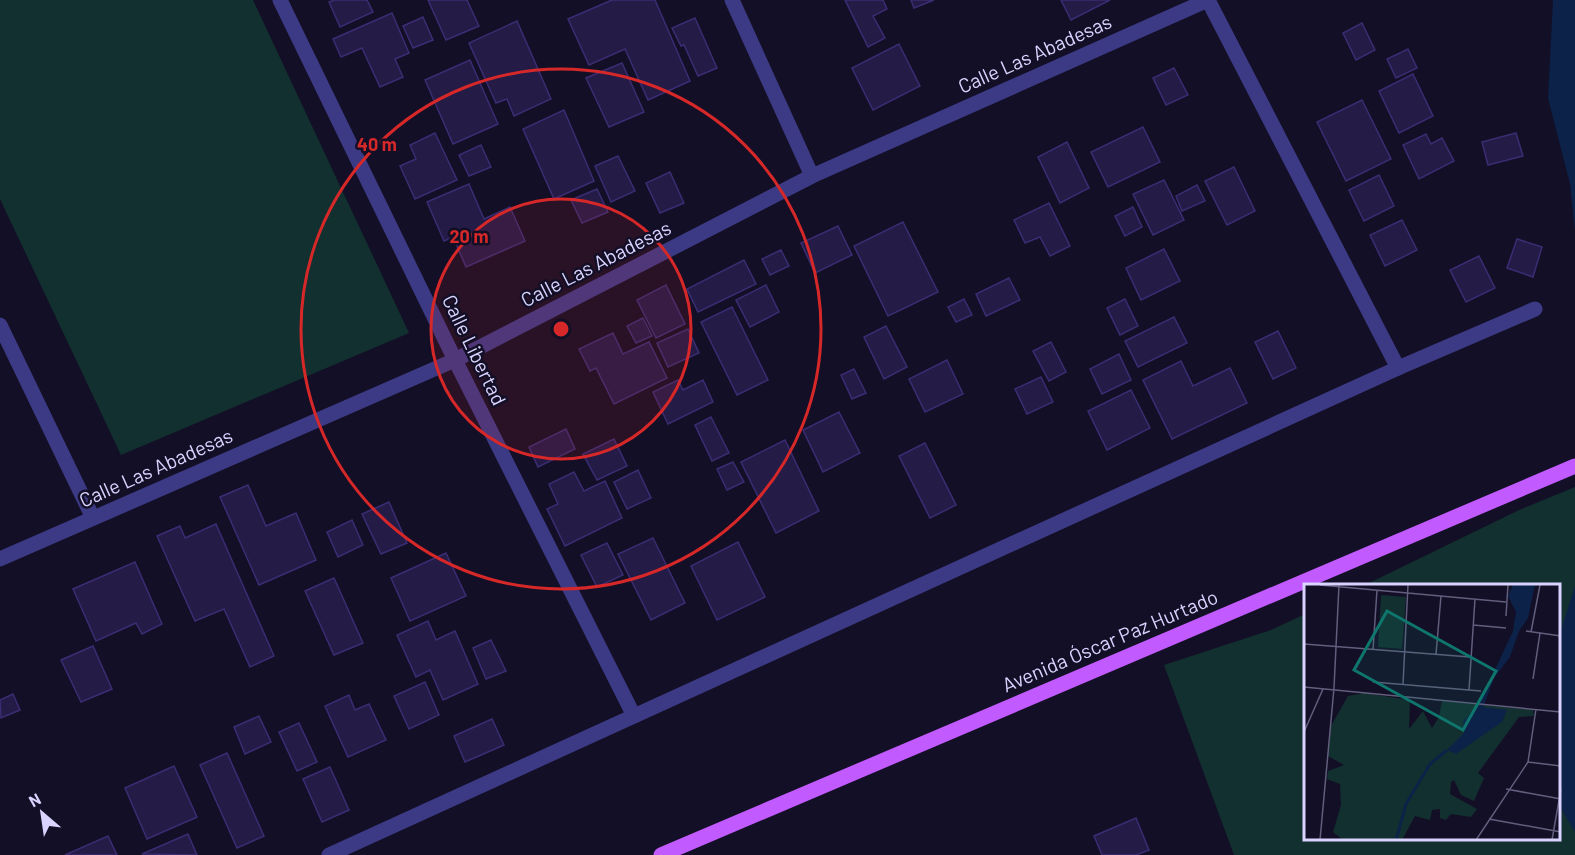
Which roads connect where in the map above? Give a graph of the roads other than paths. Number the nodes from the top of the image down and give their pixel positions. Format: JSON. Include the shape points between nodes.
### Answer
{"nodes":[{"id":1,"x":280,"y":0,"type":"edge"},
{"id":2,"x":732,"y":0,"type":"edge"},
{"id":3,"x":1208,"y":0,"type":"edge"},
{"id":4,"x":812,"y":176,"type":"junction"},
{"id":5,"x":1535,"y":309,"type":"dead end"},
{"id":6,"x":0,"y":325,"type":"edge"},
{"id":7,"x":455,"y":360,"type":"junction"},
{"id":8,"x":1398,"y":368,"type":"junction"},
{"id":9,"x":1575,"y":466,"type":"edge"},
{"id":10,"x":93,"y":518,"type":"junction"},
{"id":11,"x":0,"y":559,"type":"edge"},
{"id":12,"x":634,"y":716,"type":"junction"},
{"id":13,"x":329,"y":855,"type":"edge"},
{"id":14,"x":661,"y":855,"type":"edge"}],
"edges":[{"from":1,"to":7,"type":"street","name":"Calle Libertad"},
{"from":2,"to":4,"type":"street"},
{"from":3,"to":4,"type":"street","name":"Calle Las Abadesas"},
{"from":3,"to":8,"type":"street"},
{"from":4,"to":7,"type":"street","name":"Calle Las Abadesas"},
{"from":5,"to":8,"type":"street"},
{"from":6,"to":10,"type":"street"},
{"from":7,"to":10,"type":"street","name":"Calle Las Abadesas"},
{"from":7,"to":12,"type":"street","name":"Calle Libertad"},
{"from":8,"to":12,"type":"street"},
{"from":9,"to":14,"type":"main road","name":"Avenida Óscar Paz Hurtado"},
{"from":10,"to":11,"type":"street","name":"Calle Las Abadesas"},
{"from":12,"to":13,"type":"street"}]}
